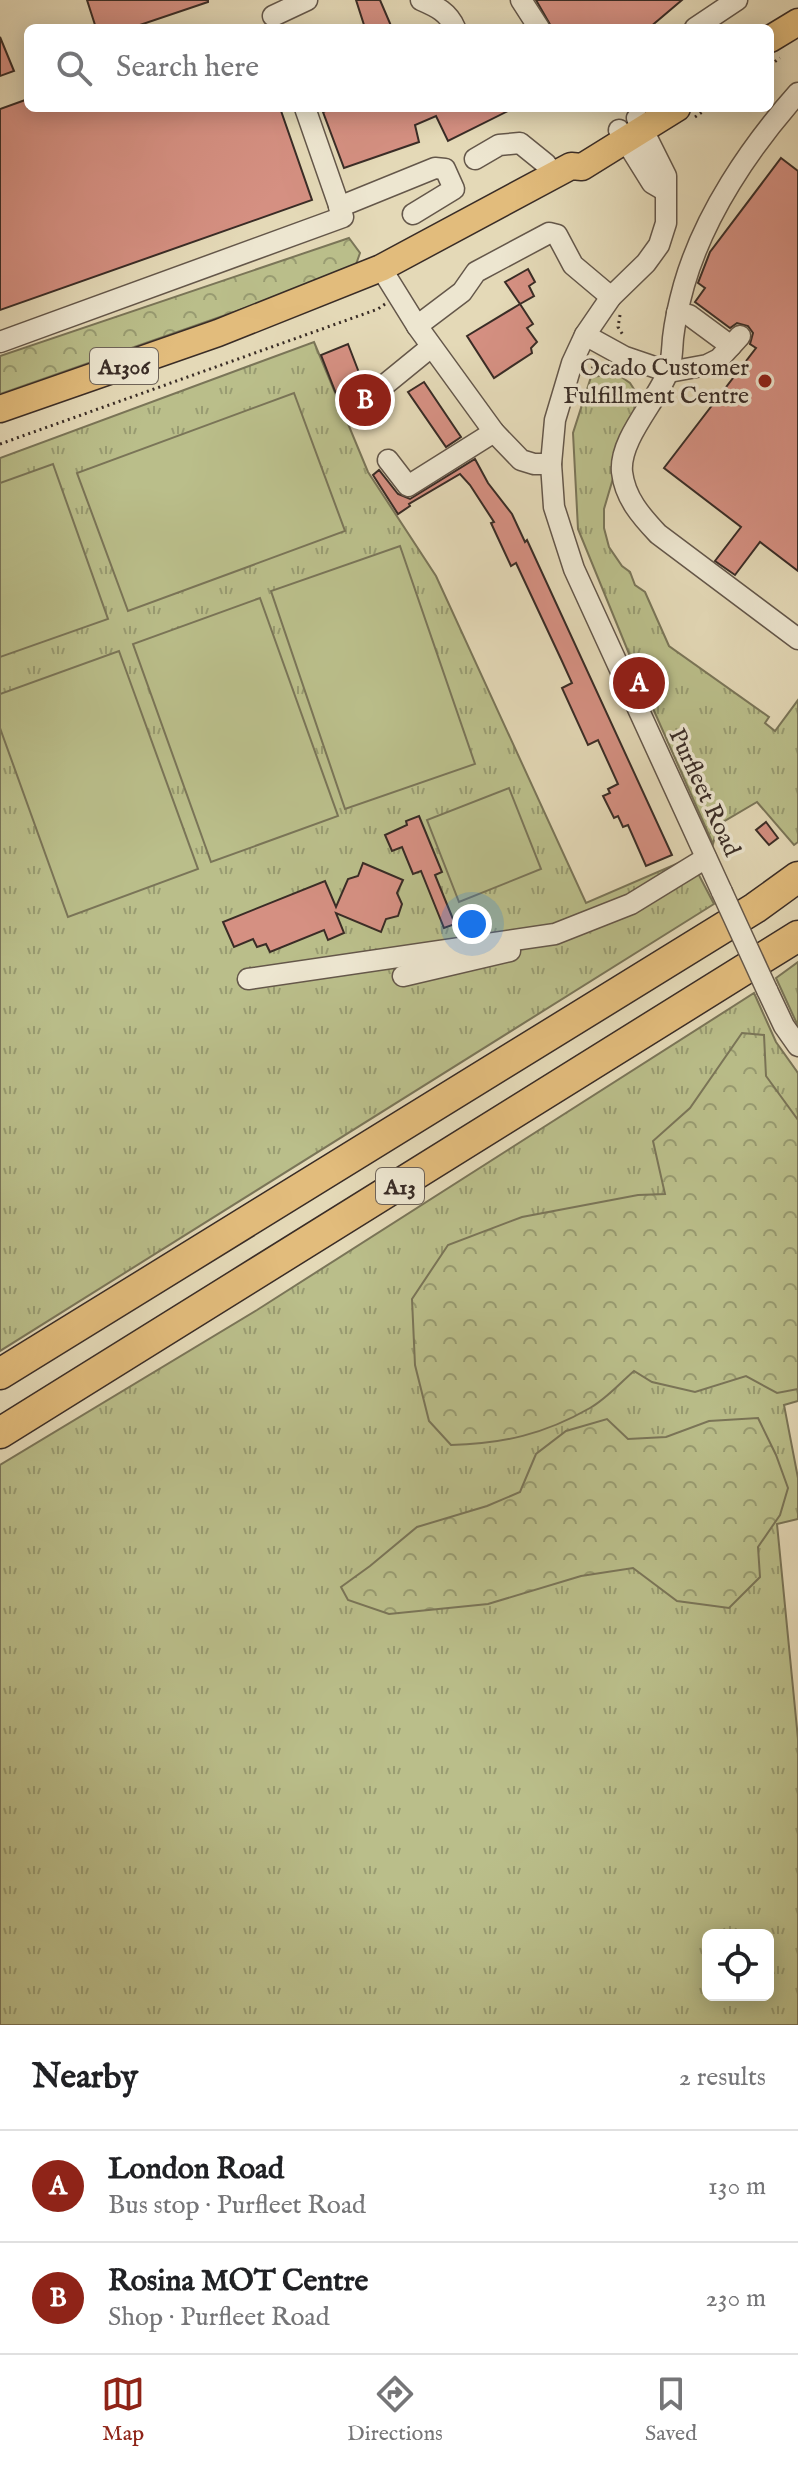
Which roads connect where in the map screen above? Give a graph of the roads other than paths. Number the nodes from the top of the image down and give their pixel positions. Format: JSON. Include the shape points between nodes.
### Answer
{"nodes":[{"id":1,"x":307,"y":0,"type":"edge"},
{"id":2,"x":421,"y":0,"type":"edge"},
{"id":3,"x":521,"y":0,"type":"edge"},
{"id":4,"x":737,"y":0,"type":"edge"},
{"id":5,"x":273,"y":15,"type":"edge"},
{"id":6,"x":798,"y":22,"type":"edge"},
{"id":7,"x":453,"y":24,"type":"edge"},
{"id":8,"x":536,"y":24,"type":"edge"},
{"id":9,"x":701,"y":24,"type":"edge"},
{"id":10,"x":774,"y":37,"type":"edge"},
{"id":11,"x":798,"y":93,"type":"edge"},
{"id":12,"x":306,"y":112,"type":"edge"},
{"id":13,"x":667,"y":112,"type":"edge"},
{"id":14,"x":636,"y":125,"type":"edge"},
{"id":15,"x":475,"y":159,"type":"dead end"},
{"id":16,"x":562,"y":172,"type":"junction"},
{"id":17,"x":339,"y":207,"type":"junction"},
{"id":18,"x":413,"y":214,"type":"dead end"},
{"id":19,"x":381,"y":268,"type":"junction"},
{"id":20,"x":611,"y":297,"type":"junction"},
{"id":21,"x":677,"y":313,"type":"junction"},
{"id":22,"x":417,"y":326,"type":"junction"},
{"id":23,"x":585,"y":335,"type":"junction"},
{"id":24,"x":0,"y":342,"type":"edge"},
{"id":25,"x":431,"y":347,"type":"junction"},
{"id":26,"x":669,"y":372,"type":"junction"},
{"id":27,"x":382,"y":387,"type":"dead end"},
{"id":28,"x":0,"y":409,"type":"edge"},
{"id":29,"x":494,"y":432,"type":"junction"},
{"id":30,"x":388,"y":460,"type":"dead end"},
{"id":31,"x":551,"y":464,"type":"junction"},
{"id":32,"x":798,"y":639,"type":"edge"},
{"id":33,"x":706,"y":858,"type":"junction"},
{"id":34,"x":798,"y":877,"type":"edge"},
{"id":35,"x":555,"y":934,"type":"junction"},
{"id":36,"x":798,"y":936,"type":"edge"},
{"id":37,"x":403,"y":976,"type":"dead end"},
{"id":38,"x":248,"y":979,"type":"dead end"},
{"id":39,"x":798,"y":1046,"type":"edge"},
{"id":40,"x":0,"y":1374,"type":"edge"},
{"id":41,"x":0,"y":1433,"type":"edge"}],
"edges":[{"from":1,"to":5,"type":"street"},
{"from":2,"to":7,"type":"street","via":[[440,9]]},
{"from":3,"to":8,"type":"street"},
{"from":4,"to":9,"type":"street"},
{"from":6,"to":10,"type":"main road"},
{"from":11,"to":21,"type":"street","via":[[725,193],[689,269]]},
{"from":12,"to":17,"type":"street"},
{"from":13,"to":14,"type":"main road","number":"A1306"},
{"from":14,"to":16,"type":"main road","number":"A1306","via":[[582,167]]},
{"from":14,"to":20,"type":"street","name":"Purfleet Road","via":[[666,176],[666,223],[646,263]]},
{"from":15,"to":16,"type":"street","via":[[499,145],[520,143]]},
{"from":16,"to":19,"type":"main road","number":"A1306"},
{"from":17,"to":18,"type":"street","via":[[435,168],[445,169],[454,189]]},
{"from":17,"to":24,"type":"street","via":[[343,217]]},
{"from":19,"to":22,"type":"street"},
{"from":19,"to":28,"type":"main road","number":"A1306","via":[[218,333]]},
{"from":20,"to":22,"type":"street","via":[[573,265],[557,235],[549,233],[476,272],[462,292]]},
{"from":20,"to":23,"type":"street","name":"Purfleet Road"},
{"from":21,"to":26,"type":"street"},
{"from":21,"to":26,"type":"street","via":[[735,341],[707,365]]},
{"from":22,"to":25,"type":"street"},
{"from":23,"to":26,"type":"street","via":[[625,357]]},
{"from":23,"to":31,"type":"street","name":"Purfleet Road","via":[[555,420]]},
{"from":25,"to":27,"type":"street"},
{"from":25,"to":29,"type":"street"},
{"from":26,"to":32,"type":"street","via":[[626,451],[626,490],[658,534]]},
{"from":29,"to":30,"type":"street","via":[[408,486]]},
{"from":29,"to":31,"type":"street","via":[[521,460]]},
{"from":31,"to":33,"type":"street","name":"Purfleet Road","via":[[554,507],[569,558]]},
{"from":33,"to":35,"type":"street","via":[[631,904]]},
{"from":33,"to":39,"type":"street","name":"Purfleet Road","bridge":true},
{"from":34,"to":40,"type":"highway","number":"A13"},
{"from":35,"to":37,"type":"street","via":[[490,957]]},
{"from":35,"to":38,"type":"street"},
{"from":36,"to":41,"type":"highway","number":"A13"}]}
